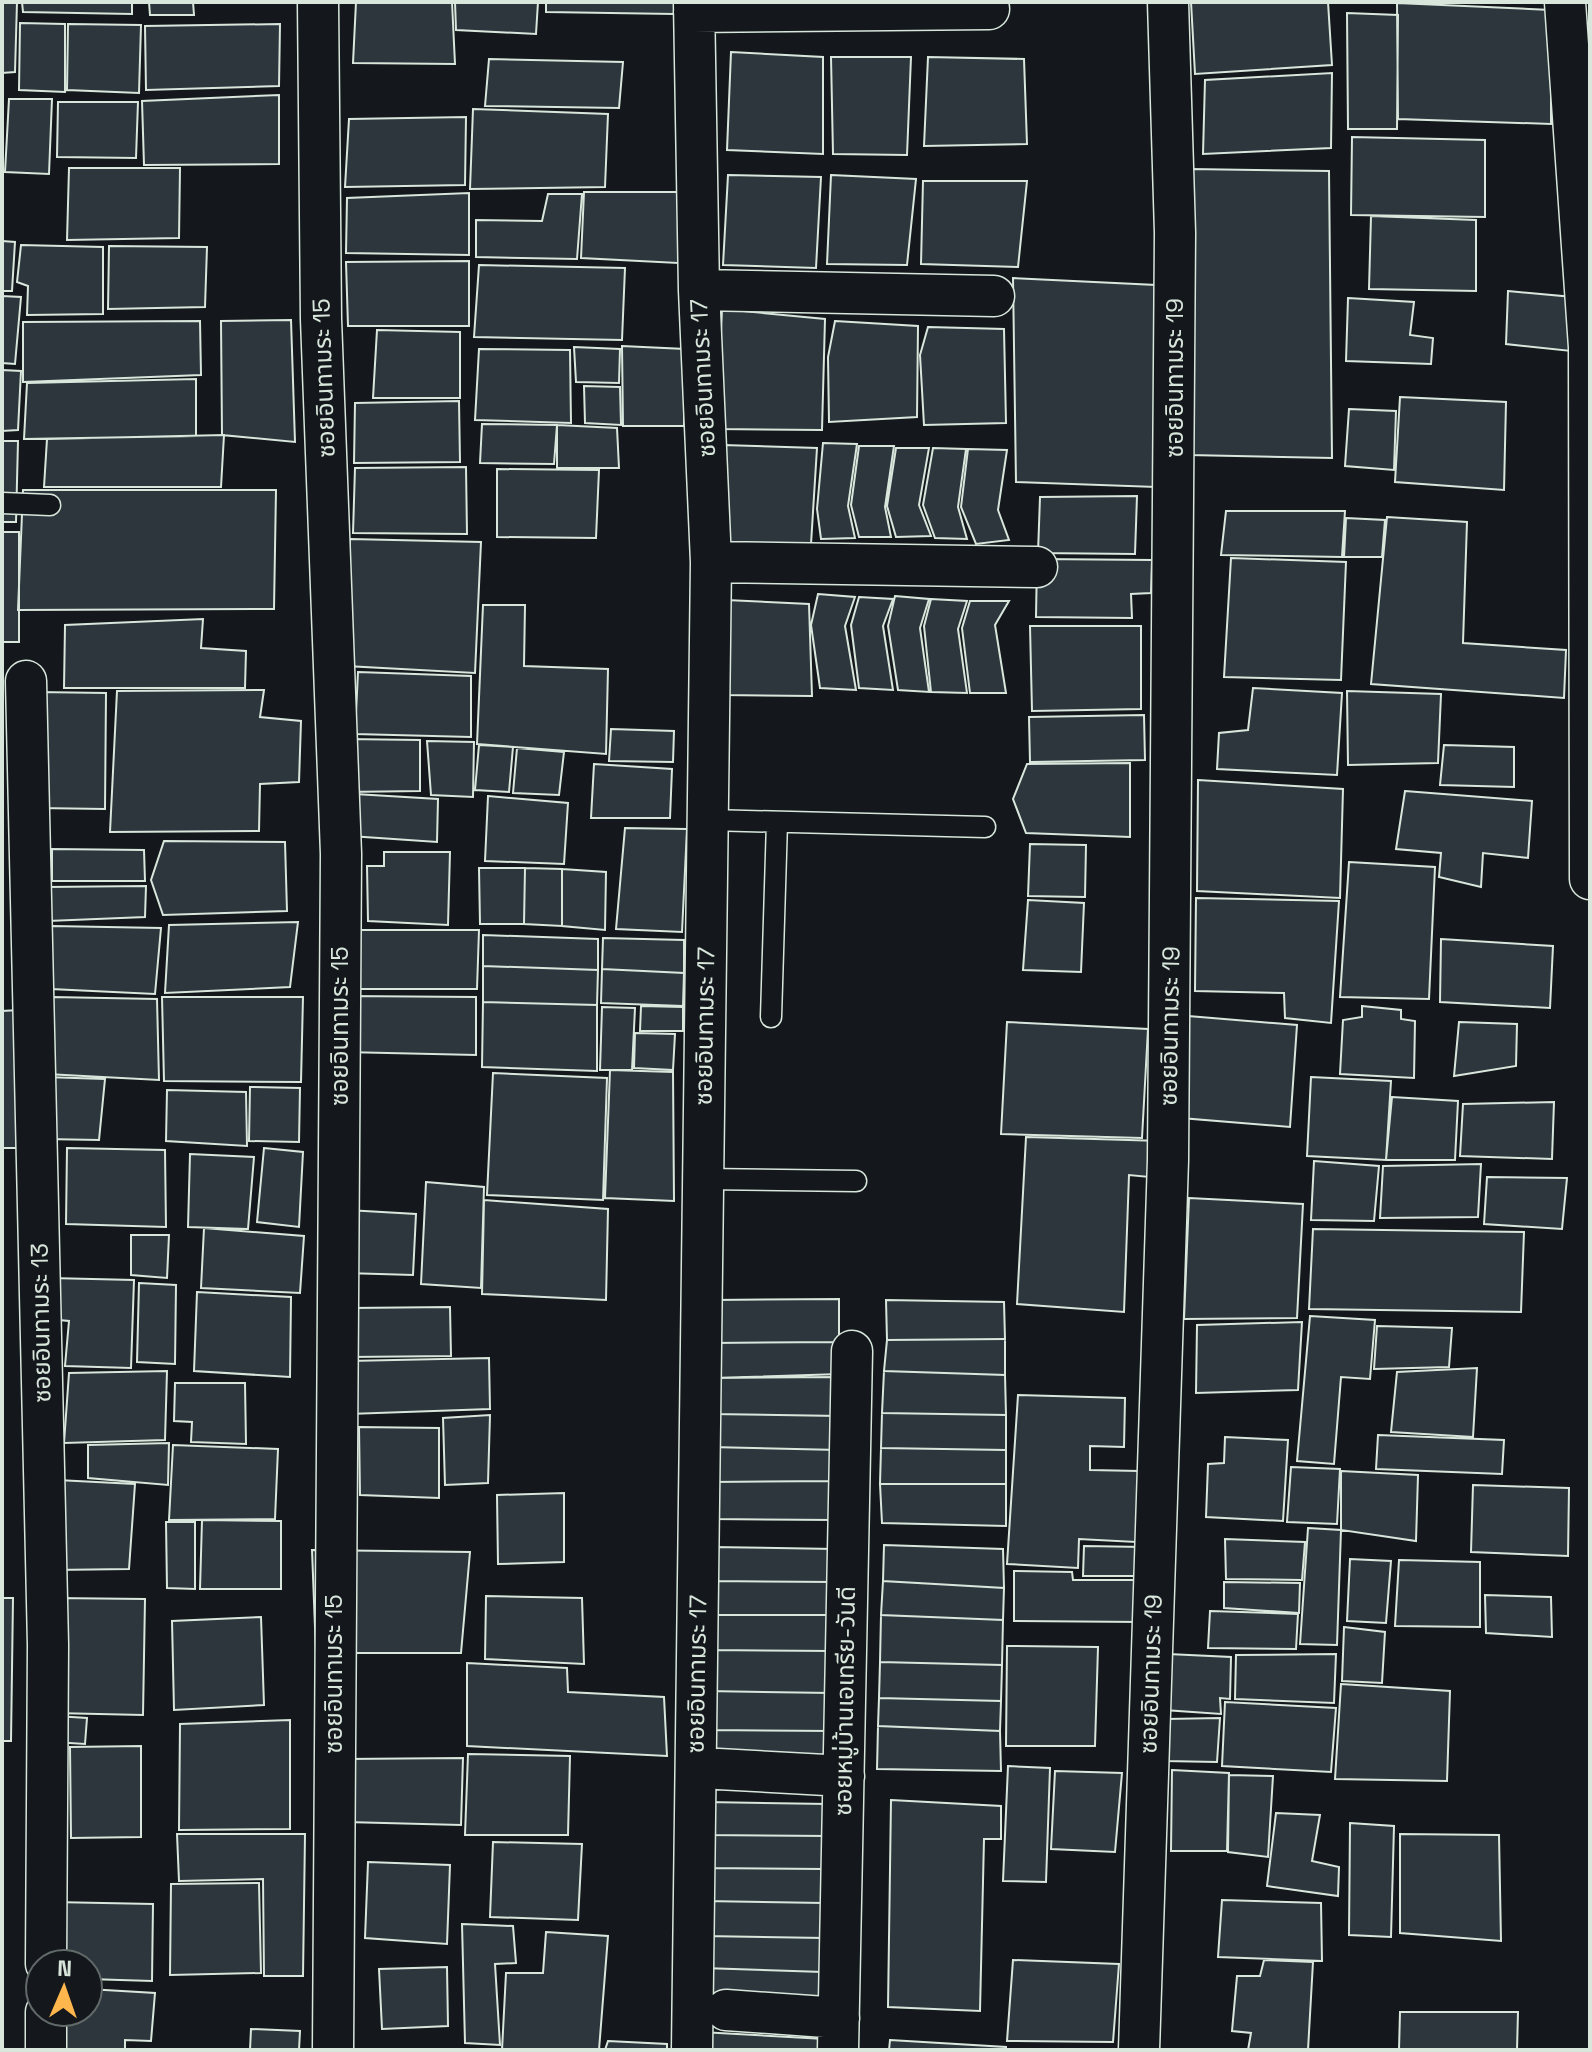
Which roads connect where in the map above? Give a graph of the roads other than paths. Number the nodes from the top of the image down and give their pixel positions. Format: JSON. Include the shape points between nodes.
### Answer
{"nodes":[{"id":1,"x":318,"y":2,"type":"edge"},
{"id":2,"x":1168,"y":2,"type":"edge"},
{"id":3,"x":1565,"y":2,"type":"edge"},
{"id":4,"x":694,"y":7,"type":"edge"},
{"id":5,"x":989,"y":9,"type":"dead end"},
{"id":6,"x":699,"y":290,"type":"junction"},
{"id":7,"x":994,"y":296,"type":"dead end"},
{"id":8,"x":2,"y":503,"type":"edge"},
{"id":9,"x":50,"y":505,"type":"dead end"},
{"id":10,"x":711,"y":562,"type":"junction"},
{"id":11,"x":1037,"y":567,"type":"dead end"},
{"id":12,"x":26,"y":681,"type":"dead end"},
{"id":13,"x":708,"y":820,"type":"junction"},
{"id":14,"x":777,"y":822,"type":"junction"},
{"id":15,"x":985,"y":827,"type":"dead end"},
{"id":16,"x":1590,"y":879,"type":"edge"},
{"id":17,"x":771,"y":1017,"type":"dead end"},
{"id":18,"x":703,"y":1179,"type":"junction"},
{"id":19,"x":856,"y":1181,"type":"dead end"},
{"id":20,"x":852,"y":1351,"type":"dead end"},
{"id":21,"x":718,"y":1769,"type":"dead end"},
{"id":22,"x":844,"y":1776,"type":"junction"},
{"id":23,"x":46,"y":1948,"type":"edge"},
{"id":24,"x":726,"y":2010,"type":"dead end"},
{"id":25,"x":46,"y":2028,"type":"edge"},
{"id":26,"x":839,"y":2034,"type":"edge"},
{"id":27,"x":46,"y":2050,"type":"edge"},
{"id":28,"x":333,"y":2050,"type":"edge"},
{"id":29,"x":692,"y":2050,"type":"edge"},
{"id":30,"x":1139,"y":2050,"type":"edge"}],
"edges":[{"from":1,"to":28,"type":"street","name":"ซอยอินทามระ 15","via":[[322,335],[341,854]]},
{"from":2,"to":30,"type":"street","name":"ซอยอินทามระ 19","via":[[1175,233],[1168,1160]]},
{"from":3,"to":16,"type":"street","via":[[1589,347]]},
{"from":4,"to":5,"type":"street"},
{"from":4,"to":6,"type":"street","name":"ซอยอินทามระ 17"},
{"from":6,"to":7,"type":"street"},
{"from":6,"to":10,"type":"street","name":"ซอยอินทามระ 17"},
{"from":8,"to":9,"type":"lane"},
{"from":10,"to":11,"type":"street"},
{"from":10,"to":13,"type":"street","name":"ซอยอินทามระ 17"},
{"from":12,"to":23,"type":"street","name":"ซอยอินทามระ 13","via":[[48,1645]]},
{"from":13,"to":14,"type":"lane"},
{"from":13,"to":18,"type":"street","name":"ซอยอินทามระ 17"},
{"from":14,"to":15,"type":"lane"},
{"from":14,"to":17,"type":"lane"},
{"from":18,"to":19,"type":"lane"},
{"from":18,"to":29,"type":"street","name":"ซอยอินทามระ 17"},
{"from":20,"to":22,"type":"street","name":"ซอยหมู่บ้านเอเทรีย-วันดี"},
{"from":21,"to":22,"type":"street"},
{"from":22,"to":26,"type":"street","name":"ซอยหมู่บ้านเอเทรีย-วันดี"},
{"from":24,"to":26,"type":"street"},
{"from":25,"to":27,"type":"street"}]}
